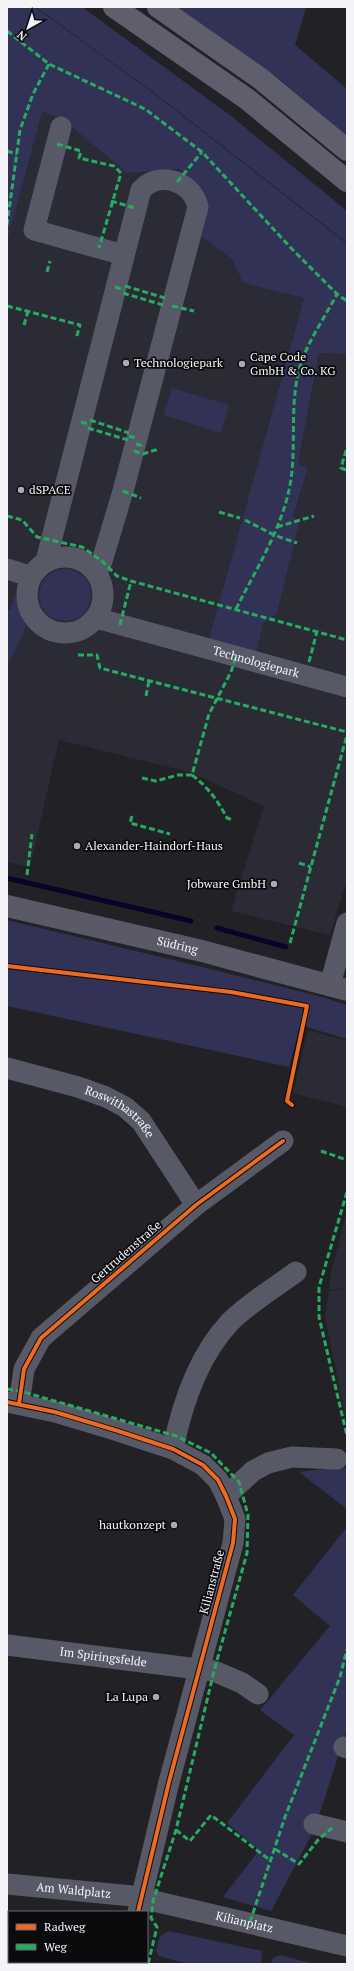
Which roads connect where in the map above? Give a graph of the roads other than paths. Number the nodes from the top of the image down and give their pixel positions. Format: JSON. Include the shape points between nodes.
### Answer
{"nodes":[{"id":1,"x":114,"y":7,"type":"edge"},
{"id":2,"x":158,"y":7,"type":"edge"},
{"id":3,"x":61,"y":126,"type":"dead end"},
{"id":4,"x":347,"y":150,"type":"edge"},
{"id":5,"x":347,"y":181,"type":"edge"},
{"id":6,"x":124,"y":255,"type":"junction"},
{"id":7,"x":46,"y":561,"type":"junction"},
{"id":8,"x":7,"y":569,"type":"edge"},
{"id":9,"x":97,"y":573,"type":"junction"},
{"id":10,"x":30,"y":576,"type":"junction"},
{"id":11,"x":96,"y":618,"type":"junction"},
{"id":12,"x":347,"y":686,"type":"edge"},
{"id":13,"x":7,"y":906,"type":"edge"},
{"id":14,"x":347,"y":923,"type":"edge"},
{"id":15,"x":338,"y":988,"type":"edge"},
{"id":16,"x":7,"y":1068,"type":"edge"},
{"id":17,"x":284,"y":1141,"type":"dead end"},
{"id":18,"x":196,"y":1205,"type":"junction"},
{"id":19,"x":296,"y":1272,"type":"dead end"},
{"id":20,"x":13,"y":1403,"type":"edge"},
{"id":21,"x":173,"y":1449,"type":"junction"},
{"id":22,"x":337,"y":1459,"type":"dead end"},
{"id":23,"x":226,"y":1496,"type":"junction"},
{"id":24,"x":7,"y":1645,"type":"edge"},
{"id":25,"x":199,"y":1669,"type":"junction"},
{"id":26,"x":258,"y":1694,"type":"dead end"},
{"id":27,"x":314,"y":1824,"type":"dead end"},
{"id":28,"x":347,"y":1832,"type":"edge"},
{"id":29,"x":7,"y":1884,"type":"edge"},
{"id":30,"x":140,"y":1905,"type":"edge"},
{"id":31,"x":347,"y":1946,"type":"edge"}],
"edges":[{"from":1,"to":5,"type":"highway","via":[[247,99]]},
{"from":2,"to":4,"type":"highway","via":[[260,79]]},
{"from":3,"to":6,"type":"street","via":[[34,230]]},
{"from":6,"to":7,"type":"street"},
{"from":6,"to":9,"type":"street","via":[[141,190],[146,185],[152,181],[168,179],[193,193],[198,207],[123,491]]},
{"from":7,"to":9,"type":"street","via":[[69,556],[87,564]]},
{"from":7,"to":10,"type":"street"},
{"from":8,"to":10,"type":"street"},
{"from":9,"to":11,"type":"street","via":[[103,589],[102,606]]},
{"from":10,"to":11,"type":"street","via":[[26,598],[34,618],[44,628],[69,634],[84,628]]},
{"from":11,"to":12,"type":"street","name":"Technologiepark"},
{"from":13,"to":15,"type":"main road","name":"Südring","via":[[187,948]]},
{"from":14,"to":15,"type":"street"},
{"from":16,"to":18,"type":"street","name":"Roswithastraße","via":[[78,1087],[125,1107],[141,1121]]},
{"from":17,"to":18,"type":"street","name":"Gertrudenstraße"},
{"from":18,"to":20,"type":"street","name":"Gertrudenstraße","via":[[41,1338],[24,1369]]},
{"from":19,"to":21,"type":"street","via":[[231,1322],[210,1348],[192,1383]]},
{"from":20,"to":21,"type":"street","name":"Kilianstraße","via":[[55,1412]]},
{"from":21,"to":23,"type":"street","name":"Kilianstraße","via":[[203,1465],[218,1480]]},
{"from":22,"to":23,"type":"street","via":[[292,1457],[268,1463],[253,1471]]},
{"from":23,"to":25,"type":"street","name":"Kilianstraße","via":[[235,1519],[233,1543]]},
{"from":24,"to":25,"type":"street","name":"Im Spiringsfelde"},
{"from":25,"to":26,"type":"street","name":"Im Spiringsfelde","via":[[214,1671]]},
{"from":25,"to":30,"type":"street","name":"Kilianstraße"},
{"from":27,"to":28,"type":"street"},
{"from":29,"to":30,"type":"street","name":"Am Waldplatz"},
{"from":30,"to":31,"type":"street","name":"Kilianplatz"}]}
